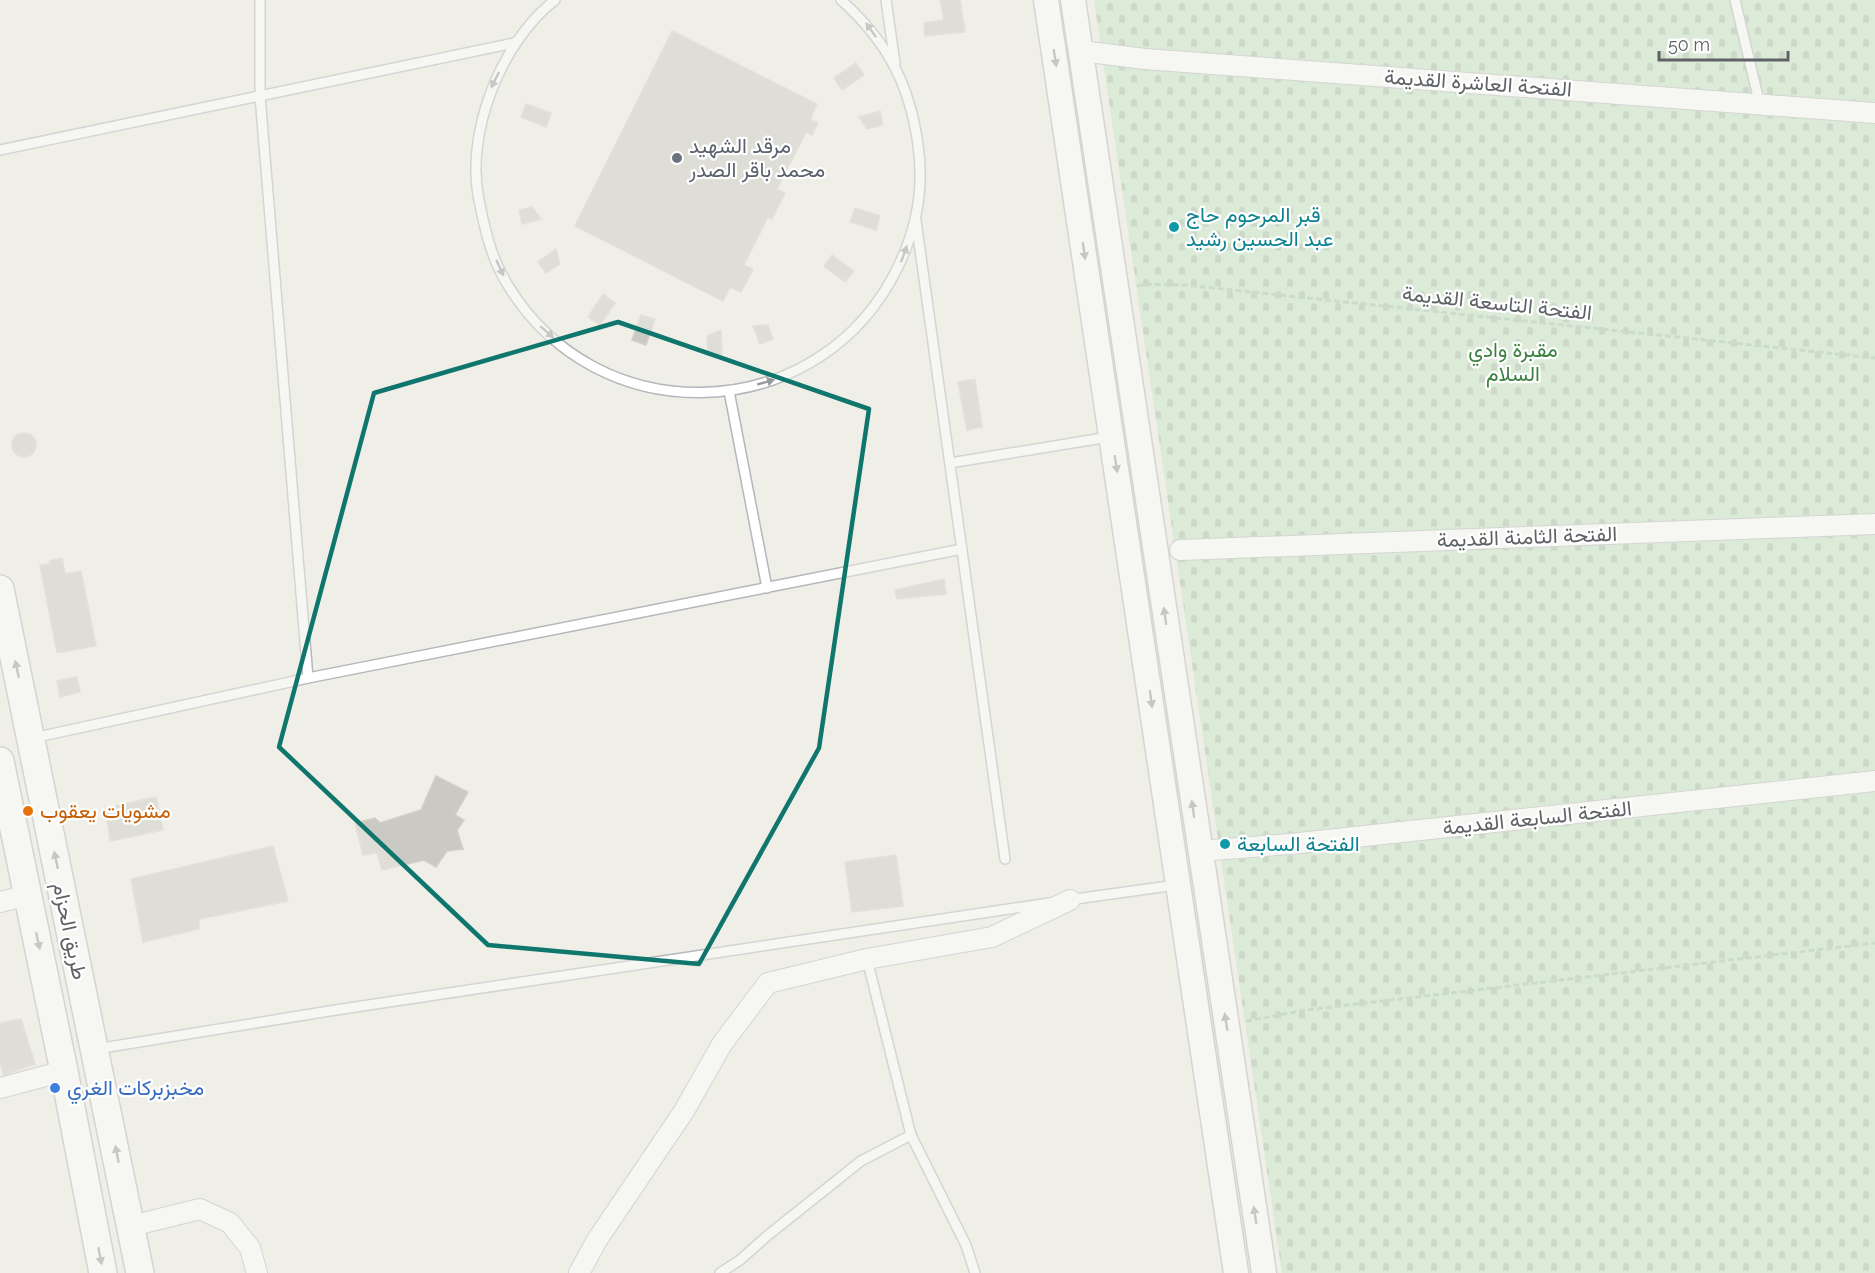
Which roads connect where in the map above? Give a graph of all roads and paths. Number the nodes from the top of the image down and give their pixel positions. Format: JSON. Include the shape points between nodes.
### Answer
{"nodes":[{"id":1,"x":260,"y":0,"type":"edge"},
{"id":2,"x":555,"y":0,"type":"edge"},
{"id":3,"x":841,"y":0,"type":"edge"},
{"id":4,"x":886,"y":0,"type":"edge"},
{"id":5,"x":1046,"y":0,"type":"edge"},
{"id":6,"x":1073,"y":0,"type":"edge"},
{"id":7,"x":1735,"y":0,"type":"edge"},
{"id":8,"x":514,"y":43,"type":"junction"},
{"id":9,"x":1081,"y":51,"type":"junction"},
{"id":10,"x":896,"y":65,"type":"junction"},
{"id":11,"x":260,"y":96,"type":"junction"},
{"id":12,"x":1760,"y":105,"type":"junction"},
{"id":13,"x":1090,"y":108,"type":"junction"},
{"id":14,"x":1875,"y":113,"type":"edge"},
{"id":15,"x":1064,"y":118,"type":"junction"},
{"id":16,"x":0,"y":150,"type":"edge"},
{"id":17,"x":1099,"y":171,"type":"junction"},
{"id":18,"x":1072,"y":172,"type":"junction"},
{"id":19,"x":916,"y":218,"type":"junction"},
{"id":20,"x":1117,"y":290,"type":"junction"},
{"id":21,"x":1875,"y":358,"type":"edge"},
{"id":22,"x":729,"y":392,"type":"junction"},
{"id":23,"x":1112,"y":437,"type":"junction"},
{"id":24,"x":950,"y":463,"type":"junction"},
{"id":25,"x":1875,"y":524,"type":"edge"},
{"id":26,"x":962,"y":549,"type":"junction"},
{"id":27,"x":1180,"y":550,"type":"dead end"},
{"id":28,"x":0,"y":588,"type":"edge"},
{"id":29,"x":767,"y":588,"type":"junction"},
{"id":30,"x":308,"y":678,"type":"junction"},
{"id":31,"x":31,"y":738,"type":"junction"},
{"id":32,"x":0,"y":761,"type":"edge"},
{"id":33,"x":1875,"y":781,"type":"edge"},
{"id":34,"x":5,"y":808,"type":"edge"},
{"id":35,"x":1199,"y":851,"type":"junction"},
{"id":36,"x":1005,"y":859,"type":"dead end"},
{"id":37,"x":1179,"y":884,"type":"junction"},
{"id":38,"x":28,"y":895,"type":"junction"},
{"id":39,"x":1070,"y":900,"type":"junction"},
{"id":40,"x":0,"y":902,"type":"edge"},
{"id":41,"x":1875,"y":943,"type":"edge"},
{"id":42,"x":867,"y":959,"type":"junction"},
{"id":43,"x":1227,"y":1024,"type":"junction"},
{"id":44,"x":95,"y":1049,"type":"junction"},
{"id":45,"x":64,"y":1071,"type":"junction"},
{"id":46,"x":0,"y":1089,"type":"edge"},
{"id":47,"x":911,"y":1135,"type":"junction"},
{"id":48,"x":125,"y":1199,"type":"junction"},
{"id":49,"x":91,"y":1211,"type":"junction"},
{"id":50,"x":131,"y":1226,"type":"junction"},
{"id":51,"x":103,"y":1273,"type":"edge"},
{"id":52,"x":140,"y":1273,"type":"edge"},
{"id":53,"x":256,"y":1273,"type":"edge"},
{"id":54,"x":579,"y":1273,"type":"edge"},
{"id":55,"x":720,"y":1273,"type":"edge"},
{"id":56,"x":975,"y":1273,"type":"edge"},
{"id":57,"x":1236,"y":1273,"type":"edge"},
{"id":58,"x":1264,"y":1273,"type":"edge"}],
"edges":[{"from":1,"to":11,"type":"lane"},
{"from":2,"to":8,"type":"lane"},
{"from":10,"to":3,"type":"lane","one_way":true,"via":[[864,20]]},
{"from":4,"to":10,"type":"lane"},
{"from":5,"to":15,"type":"street","one_way":true},
{"from":6,"to":9,"type":"street"},
{"from":7,"to":12,"type":"lane"},
{"from":8,"to":11,"type":"lane"},
{"from":8,"to":22,"type":"lane","one_way":true,"via":[[491,89],[478,139],[477,170],[487,241],[509,288],[541,328],[581,360],[627,382],[677,393]]},
{"from":9,"to":12,"type":"street","name":"الفتحة العاشرة القديمة"},
{"from":9,"to":13,"type":"street"},
{"from":10,"to":19,"type":"lane","via":[[916,125],[921,166]]},
{"from":11,"to":16,"type":"lane"},
{"from":11,"to":30,"type":"lane"},
{"from":12,"to":14,"type":"street","name":"الفتحة العاشرة القديمة"},
{"from":13,"to":15,"type":"street","via":[[1082,117]]},
{"from":13,"to":17,"type":"street"},
{"from":15,"to":18,"type":"street"},
{"from":17,"to":18,"type":"street","via":[[1086,165]]},
{"from":17,"to":20,"type":"street"},
{"from":18,"to":23,"type":"street","one_way":true},
{"from":22,"to":19,"type":"lane","one_way":true,"via":[[772,381],[813,362],[849,335],[879,301],[902,261]]},
{"from":19,"to":24,"type":"lane"},
{"from":20,"to":21,"type":"path","name":"الفتحة التاسعة القديمة","via":[[1146,284],[1185,285]]},
{"from":35,"to":20,"type":"street","one_way":true},
{"from":22,"to":29,"type":"lane"},
{"from":23,"to":24,"type":"lane"},
{"from":23,"to":37,"type":"street","one_way":true},
{"from":24,"to":26,"type":"lane"},
{"from":25,"to":27,"type":"street","name":"الفتحة الثامنة القديمة"},
{"from":26,"to":29,"type":"lane"},
{"from":26,"to":36,"type":"lane"},
{"from":31,"to":28,"type":"main road","name":"طريق الحزام","one_way":true},
{"from":29,"to":30,"type":"lane"},
{"from":30,"to":31,"type":"lane"},
{"from":44,"to":31,"type":"main road","name":"طريق الحزام","one_way":true},
{"from":32,"to":34,"type":"main road","name":"طريق الحزام"},
{"from":33,"to":35,"type":"street","name":"الفتحة السابعة القديمة"},
{"from":34,"to":38,"type":"main road","name":"طريق الحزام"},
{"from":43,"to":35,"type":"street","one_way":true},
{"from":37,"to":39,"type":"lane"},
{"from":37,"to":57,"type":"street"},
{"from":38,"to":40,"type":"street"},
{"from":38,"to":45,"type":"main road","name":"طريق الحزام","one_way":true},
{"from":39,"to":42,"type":"street","via":[[992,937]]},
{"from":39,"to":44,"type":"lane"},
{"from":41,"to":43,"type":"path","via":[[1306,1010]]},
{"from":42,"to":47,"type":"lane"},
{"from":42,"to":54,"type":"street","via":[[768,983],[722,1044],[684,1112]]},
{"from":58,"to":43,"type":"street","one_way":true},
{"from":48,"to":44,"type":"main road","name":"طريق الحزام","one_way":true},
{"from":45,"to":46,"type":"street"},
{"from":45,"to":49,"type":"main road","name":"طريق الحزام"},
{"from":47,"to":55,"type":"lane","via":[[861,1161]]},
{"from":47,"to":56,"type":"lane","via":[[966,1245]]},
{"from":48,"to":49,"type":"main road","via":[[112,1216]]},
{"from":48,"to":50,"type":"main road","name":"طريق الحزام"},
{"from":49,"to":51,"type":"main road","name":"طريق الحزام","one_way":true},
{"from":50,"to":52,"type":"main road","name":"طريق الحزام"},
{"from":50,"to":53,"type":"street","via":[[200,1209],[230,1223],[250,1248]]}]}
